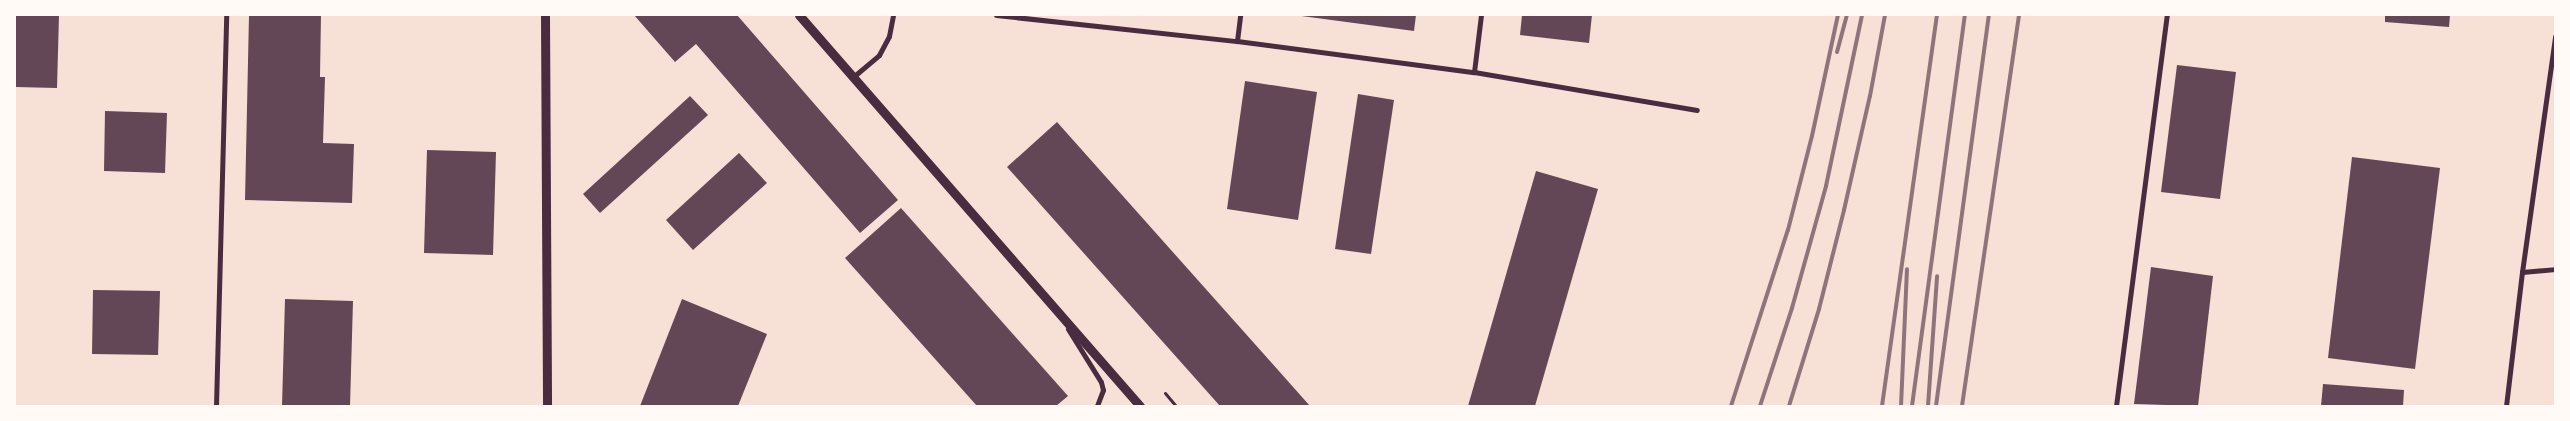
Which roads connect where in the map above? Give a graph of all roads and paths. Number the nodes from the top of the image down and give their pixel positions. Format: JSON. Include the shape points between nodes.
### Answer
{"nodes":[{"id":1,"x":226,"y":15,"type":"edge"},
{"id":2,"x":545,"y":15,"type":"edge"},
{"id":3,"x":799,"y":15,"type":"edge"},
{"id":4,"x":893,"y":15,"type":"edge"},
{"id":5,"x":996,"y":15,"type":"edge"},
{"id":6,"x":1240,"y":15,"type":"edge"},
{"id":7,"x":1481,"y":15,"type":"edge"},
{"id":8,"x":2167,"y":15,"type":"edge"},
{"id":9,"x":2555,"y":36,"type":"edge"},
{"id":10,"x":1237,"y":41,"type":"junction"},
{"id":11,"x":1474,"y":72,"type":"junction"},
{"id":12,"x":853,"y":77,"type":"junction"},
{"id":13,"x":1697,"y":110,"type":"dead end"},
{"id":14,"x":2555,"y":269,"type":"edge"},
{"id":15,"x":2522,"y":272,"type":"junction"},
{"id":16,"x":1047,"y":298,"type":"junction"},
{"id":17,"x":1170,"y":399,"type":"dead end"},
{"id":18,"x":216,"y":406,"type":"edge"},
{"id":19,"x":547,"y":406,"type":"edge"},
{"id":20,"x":1097,"y":406,"type":"edge"},
{"id":21,"x":1140,"y":406,"type":"edge"},
{"id":22,"x":1176,"y":406,"type":"edge"},
{"id":23,"x":2116,"y":406,"type":"edge"},
{"id":24,"x":2506,"y":406,"type":"edge"}],
"edges":[{"from":1,"to":18,"type":"street"},
{"from":2,"to":19,"type":"street"},
{"from":3,"to":12,"type":"street"},
{"from":4,"to":12,"type":"street","via":[[889,36],[879,55]]},
{"from":5,"to":10,"type":"street"},
{"from":6,"to":10,"type":"street"},
{"from":7,"to":11,"type":"street"},
{"from":8,"to":23,"type":"street"},
{"from":9,"to":15,"type":"street"},
{"from":10,"to":11,"type":"street"},
{"from":11,"to":13,"type":"street"},
{"from":12,"to":16,"type":"street"},
{"from":14,"to":15,"type":"street"},
{"from":15,"to":24,"type":"street"},
{"from":16,"to":20,"type":"street","via":[[1099,378],[1103,390]]},
{"from":16,"to":21,"type":"street"},
{"from":17,"to":22,"type":"path"}]}
